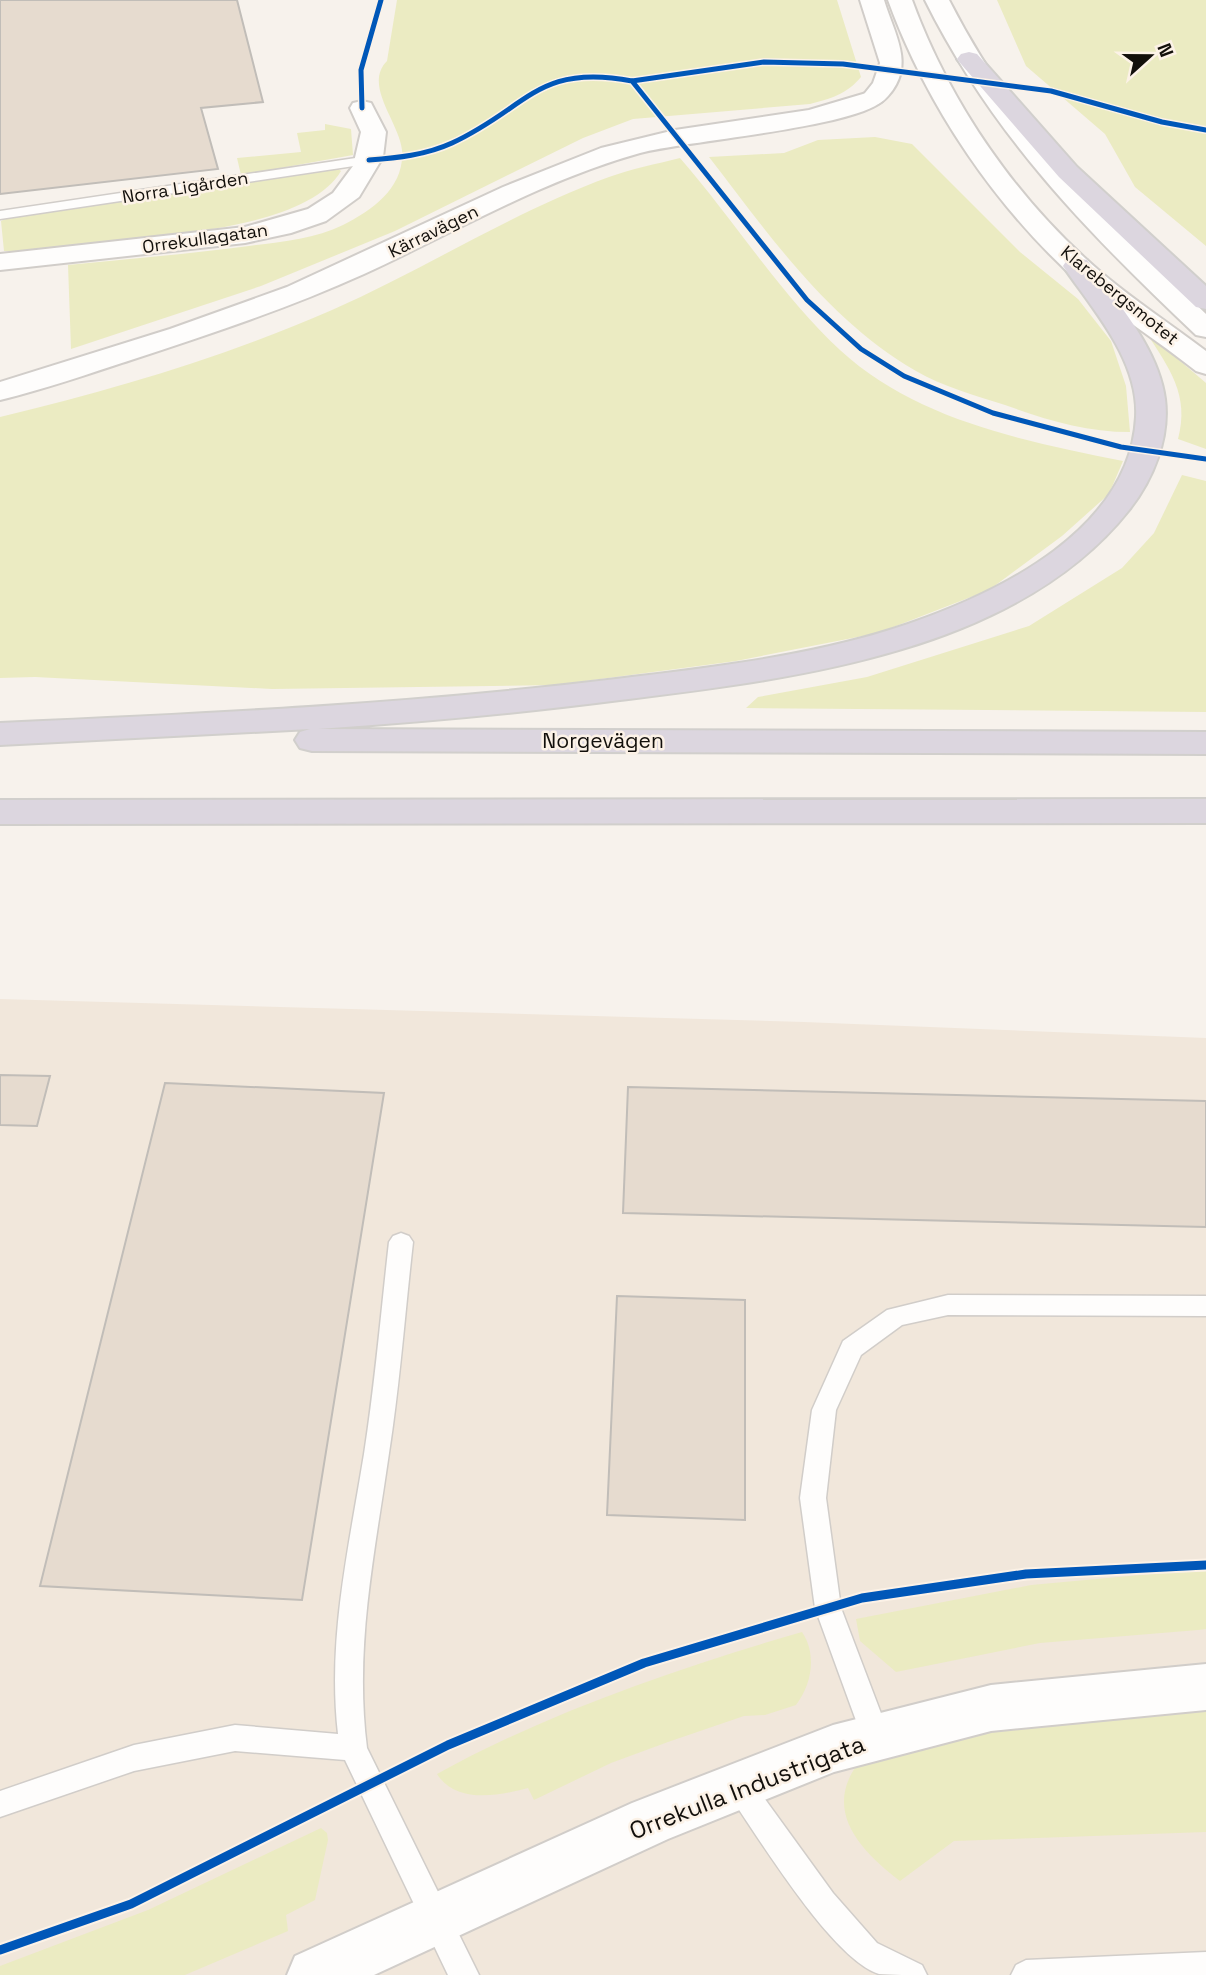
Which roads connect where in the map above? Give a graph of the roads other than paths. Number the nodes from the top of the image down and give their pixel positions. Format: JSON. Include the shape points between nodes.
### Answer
{"nodes":[{"id":1,"x":872,"y":0,"type":"edge"},
{"id":2,"x":900,"y":0,"type":"edge"},
{"id":3,"x":937,"y":0,"type":"edge"},
{"id":4,"x":969,"y":59,"type":"junction"},
{"id":5,"x":362,"y":108,"type":"dead end"},
{"id":6,"x":369,"y":159,"type":"junction"},
{"id":7,"x":0,"y":215,"type":"edge"},
{"id":8,"x":0,"y":262,"type":"edge"},
{"id":9,"x":1077,"y":265,"type":"junction"},
{"id":10,"x":1206,"y":301,"type":"edge"},
{"id":11,"x":1206,"y":329,"type":"edge"},
{"id":12,"x":1206,"y":365,"type":"edge"},
{"id":13,"x":0,"y":391,"type":"edge"},
{"id":14,"x":0,"y":734,"type":"edge"},
{"id":15,"x":0,"y":740,"type":"edge"},
{"id":16,"x":1206,"y":743,"type":"edge"},
{"id":17,"x":1206,"y":811,"type":"edge"},
{"id":18,"x":0,"y":812,"type":"edge"},
{"id":19,"x":401,"y":1242,"type":"dead end"},
{"id":20,"x":1206,"y":1306,"type":"edge"},
{"id":21,"x":1206,"y":1687,"type":"edge"},
{"id":22,"x":876,"y":1737,"type":"junction"},
{"id":23,"x":353,"y":1748,"type":"junction"},
{"id":24,"x":740,"y":1786,"type":"junction"},
{"id":25,"x":0,"y":1804,"type":"edge"},
{"id":26,"x":437,"y":1920,"type":"junction"},
{"id":27,"x":1206,"y":1967,"type":"edge"},
{"id":28,"x":314,"y":1975,"type":"edge"},
{"id":29,"x":464,"y":1975,"type":"edge"},
{"id":30,"x":912,"y":1975,"type":"edge"},
{"id":31,"x":1026,"y":1975,"type":"edge"}],
"edges":[{"from":1,"to":13,"type":"street","name":"Kärravägen","via":[[894,63],[888,84],[873,98],[610,153],[542,178],[351,270],[243,313]]},
{"from":2,"to":9,"type":"street","name":"Klarebergsmotet","via":[[919,49],[994,174]]},
{"from":3,"to":4,"type":"street","name":"Klarebergsmotet"},
{"from":4,"to":10,"type":"highway","via":[[1068,172]]},
{"from":4,"to":11,"type":"street","name":"Klarebergsmotet","via":[[998,106],[1046,166]]},
{"from":5,"to":6,"type":"street","name":"Orrekullagatan","via":[[376,138]]},
{"from":6,"to":7,"type":"lane","name":"Norra Ligården"},
{"from":6,"to":8,"type":"street","name":"Orrekullagatan","via":[[363,176],[347,195],[318,214],[281,227],[239,236]]},
{"from":9,"to":12,"type":"street","name":"Klarebergsmotet"},
{"from":9,"to":14,"type":"highway","via":[[1138,361],[1150,392],[1151,421],[1140,467],[1094,533],[1048,572],[987,604],[919,631],[825,655],[586,694],[220,724]]},
{"from":15,"to":16,"type":"highway","name":"Norgevägen"},
{"from":17,"to":18,"type":"highway"},
{"from":19,"to":23,"type":"lane","via":[[349,1643]]},
{"from":20,"to":22,"type":"lane","via":[[948,1305],[895,1317],[852,1348],[824,1410],[813,1498],[828,1608]]},
{"from":21,"to":22,"type":"street","name":"Orrekulla Industrigata","via":[[991,1708]]},
{"from":22,"to":24,"type":"street","name":"Orrekulla Industrigata"},
{"from":23,"to":25,"type":"lane","via":[[234,1738],[134,1758]]},
{"from":23,"to":26,"type":"lane"},
{"from":24,"to":26,"type":"street","name":"Orrekulla Industrigata","via":[[650,1821]]},
{"from":24,"to":30,"type":"lane","via":[[823,1902],[867,1953]]},
{"from":26,"to":28,"type":"street","name":"Orrekulla Industrigata"},
{"from":26,"to":29,"type":"lane"},
{"from":27,"to":31,"type":"lane"}]}
